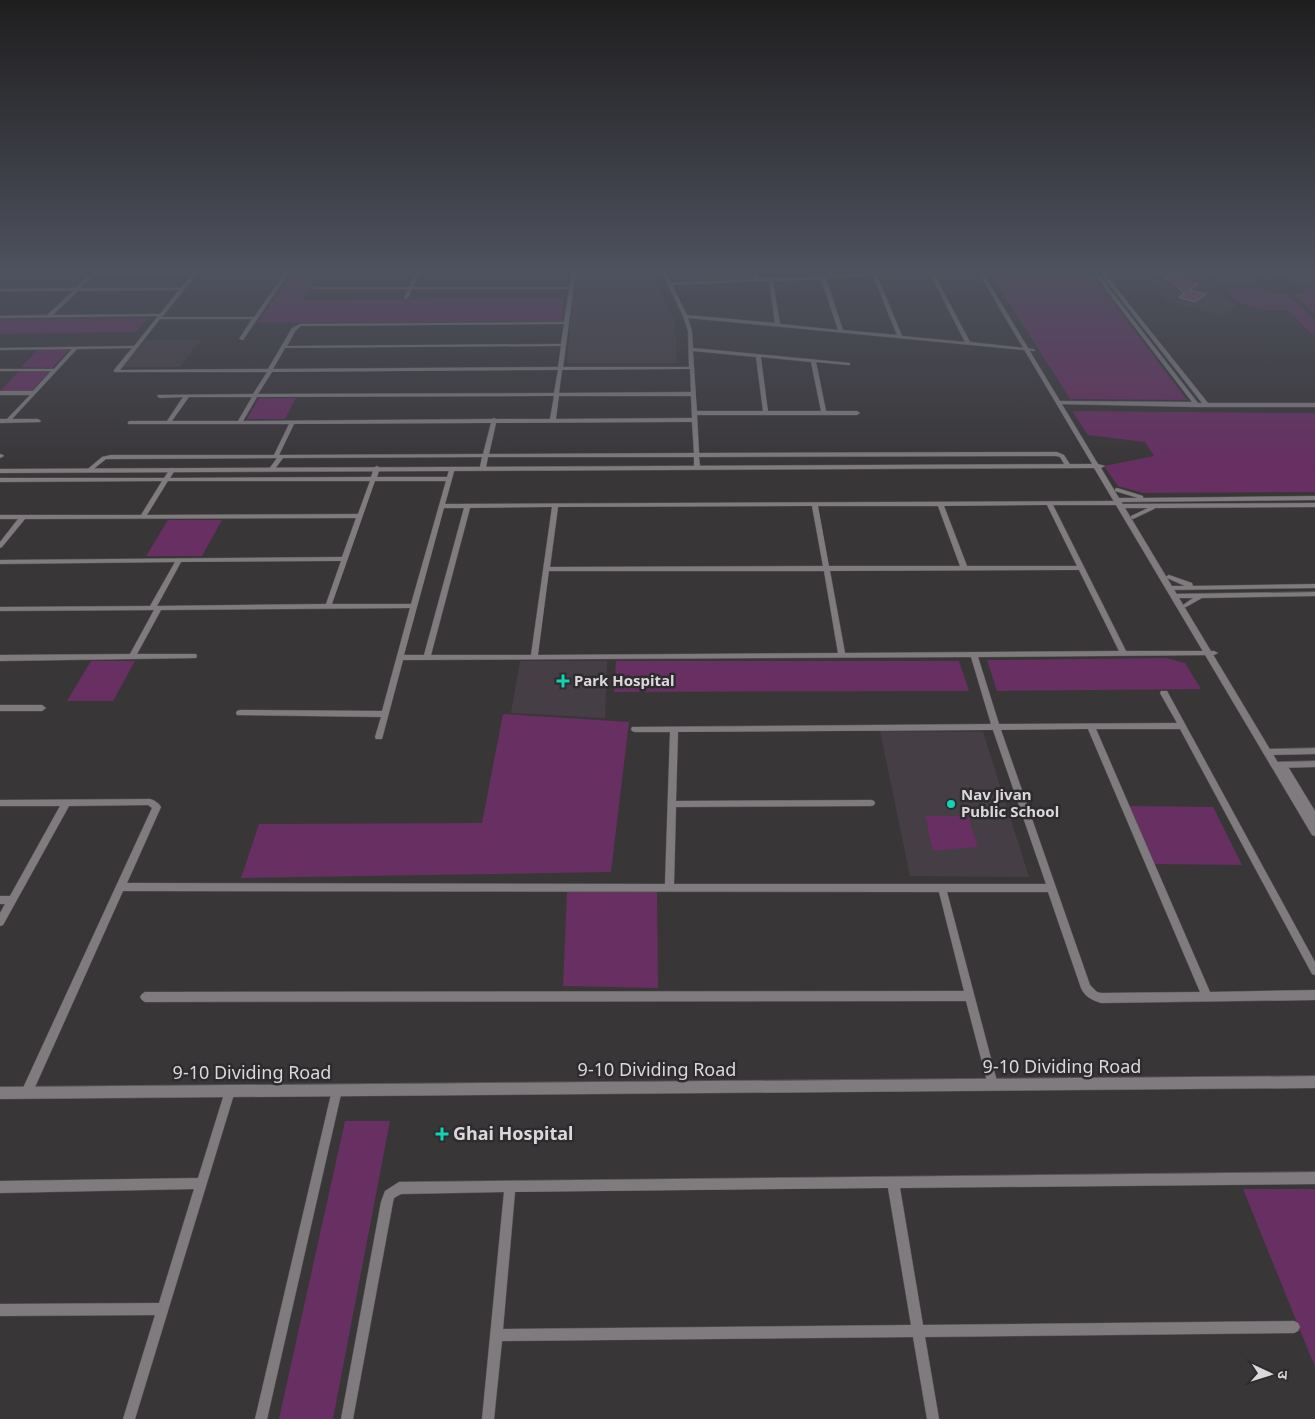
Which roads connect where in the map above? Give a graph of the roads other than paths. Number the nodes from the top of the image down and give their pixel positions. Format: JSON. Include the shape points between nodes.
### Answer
{"nodes":[{"id":1,"x":144,"y":336,"type":"edge"},
{"id":2,"x":243,"y":336,"type":"edge"},
{"id":3,"x":290,"y":336,"type":"edge"},
{"id":4,"x":564,"y":336,"type":"edge"},
{"id":5,"x":690,"y":336,"type":"edge"},
{"id":6,"x":902,"y":336,"type":"edge"},
{"id":7,"x":964,"y":336,"type":"edge"},
{"id":8,"x":1022,"y":336,"type":"edge"},
{"id":9,"x":1144,"y":336,"type":"edge"},
{"id":10,"x":1152,"y":336,"type":"edge"},
{"id":11,"x":241,"y":339,"type":"dead end"},
{"id":12,"x":968,"y":343,"type":"junction"},
{"id":13,"x":563,"y":345,"type":"junction"},
{"id":14,"x":135,"y":347,"type":"junction"},
{"id":15,"x":284,"y":347,"type":"junction"},
{"id":16,"x":76,"y":348,"type":"junction"},
{"id":17,"x":691,"y":348,"type":"junction"},
{"id":18,"x":0,"y":349,"type":"edge"},
{"id":19,"x":1030,"y":349,"type":"junction"},
{"id":20,"x":758,"y":355,"type":"junction"},
{"id":21,"x":813,"y":361,"type":"junction"},
{"id":22,"x":848,"y":364,"type":"dead end"},
{"id":23,"x":692,"y":368,"type":"junction"},
{"id":24,"x":271,"y":369,"type":"junction"},
{"id":25,"x":0,"y":370,"type":"edge"},
{"id":26,"x":56,"y":370,"type":"junction"},
{"id":27,"x":560,"y":370,"type":"junction"},
{"id":28,"x":0,"y":393,"type":"edge"},
{"id":29,"x":34,"y":393,"type":"junction"},
{"id":30,"x":556,"y":394,"type":"junction"},
{"id":31,"x":693,"y":394,"type":"junction"},
{"id":32,"x":160,"y":396,"type":"dead end"},
{"id":33,"x":187,"y":396,"type":"junction"},
{"id":34,"x":255,"y":396,"type":"junction"},
{"id":35,"x":1315,"y":405,"type":"edge"},
{"id":36,"x":1064,"y":406,"type":"junction"},
{"id":37,"x":1198,"y":406,"type":"junction"},
{"id":38,"x":1207,"y":406,"type":"junction"},
{"id":39,"x":1315,"y":409,"type":"edge"},
{"id":40,"x":695,"y":413,"type":"junction"},
{"id":41,"x":766,"y":413,"type":"junction"},
{"id":42,"x":824,"y":413,"type":"junction"},
{"id":43,"x":857,"y":413,"type":"dead end"},
{"id":44,"x":494,"y":420,"type":"junction"},
{"id":45,"x":553,"y":420,"type":"junction"},
{"id":46,"x":695,"y":420,"type":"junction"},
{"id":47,"x":0,"y":421,"type":"edge"},
{"id":48,"x":8,"y":421,"type":"junction"},
{"id":49,"x":38,"y":421,"type":"dead end"},
{"id":50,"x":168,"y":423,"type":"junction"},
{"id":51,"x":239,"y":423,"type":"junction"},
{"id":52,"x":292,"y":423,"type":"junction"},
{"id":53,"x":130,"y":424,"type":"dead end"},
{"id":54,"x":696,"y":454,"type":"junction"},
{"id":55,"x":486,"y":455,"type":"junction"},
{"id":56,"x":279,"y":456,"type":"junction"},
{"id":57,"x":1068,"y":466,"type":"junction"},
{"id":58,"x":1100,"y":466,"type":"junction"},
{"id":59,"x":697,"y":467,"type":"junction"},
{"id":60,"x":377,"y":468,"type":"junction"},
{"id":61,"x":452,"y":468,"type":"junction"},
{"id":62,"x":483,"y":468,"type":"junction"},
{"id":63,"x":91,"y":469,"type":"junction"},
{"id":64,"x":272,"y":469,"type":"junction"},
{"id":65,"x":0,"y":470,"type":"edge"},
{"id":66,"x":172,"y":470,"type":"junction"},
{"id":67,"x":374,"y":479,"type":"junction"},
{"id":68,"x":449,"y":479,"type":"junction"},
{"id":69,"x":0,"y":480,"type":"edge"},
{"id":70,"x":166,"y":481,"type":"junction"},
{"id":71,"x":1117,"y":490,"type":"junction"},
{"id":72,"x":1315,"y":498,"type":"edge"},
{"id":73,"x":1049,"y":503,"type":"junction"},
{"id":74,"x":1121,"y":503,"type":"junction"},
{"id":75,"x":1163,"y":503,"type":"junction"},
{"id":76,"x":814,"y":504,"type":"junction"},
{"id":77,"x":940,"y":504,"type":"junction"},
{"id":78,"x":555,"y":505,"type":"junction"},
{"id":79,"x":1315,"y":505,"type":"edge"},
{"id":80,"x":442,"y":506,"type":"junction"},
{"id":81,"x":467,"y":506,"type":"junction"},
{"id":82,"x":361,"y":516,"type":"junction"},
{"id":83,"x":0,"y":517,"type":"edge"},
{"id":84,"x":23,"y":517,"type":"junction"},
{"id":85,"x":143,"y":517,"type":"junction"},
{"id":86,"x":1132,"y":517,"type":"junction"},
{"id":87,"x":0,"y":546,"type":"edge"},
{"id":88,"x":345,"y":560,"type":"junction"},
{"id":89,"x":179,"y":561,"type":"junction"},
{"id":90,"x":0,"y":562,"type":"edge"},
{"id":91,"x":826,"y":568,"type":"junction"},
{"id":92,"x":964,"y":568,"type":"junction"},
{"id":93,"x":1081,"y":568,"type":"junction"},
{"id":94,"x":546,"y":569,"type":"junction"},
{"id":95,"x":1169,"y":577,"type":"junction"},
{"id":96,"x":1315,"y":586,"type":"edge"},
{"id":97,"x":1198,"y":588,"type":"junction"},
{"id":98,"x":1175,"y":592,"type":"junction"},
{"id":99,"x":1315,"y":594,"type":"edge"},
{"id":100,"x":1201,"y":596,"type":"junction"},
{"id":101,"x":415,"y":606,"type":"junction"},
{"id":102,"x":1186,"y":606,"type":"junction"},
{"id":103,"x":328,"y":607,"type":"junction"},
{"id":104,"x":156,"y":608,"type":"junction"},
{"id":105,"x":0,"y":609,"type":"edge"},
{"id":106,"x":1123,"y":653,"type":"junction"},
{"id":107,"x":1211,"y":653,"type":"junction"},
{"id":108,"x":974,"y":654,"type":"junction"},
{"id":109,"x":842,"y":655,"type":"junction"},
{"id":110,"x":193,"y":656,"type":"dead end"},
{"id":111,"x":132,"y":657,"type":"junction"},
{"id":112,"x":0,"y":658,"type":"edge"},
{"id":113,"x":400,"y":658,"type":"junction"},
{"id":114,"x":427,"y":658,"type":"junction"},
{"id":115,"x":534,"y":658,"type":"junction"},
{"id":116,"x":1164,"y":694,"type":"dead end"},
{"id":117,"x":0,"y":708,"type":"edge"},
{"id":118,"x":42,"y":708,"type":"dead end"},
{"id":119,"x":240,"y":714,"type":"dead end"},
{"id":120,"x":385,"y":714,"type":"junction"},
{"id":121,"x":1181,"y":726,"type":"junction"},
{"id":122,"x":996,"y":727,"type":"junction"},
{"id":123,"x":1091,"y":727,"type":"junction"},
{"id":124,"x":634,"y":729,"type":"dead end"},
{"id":125,"x":674,"y":729,"type":"junction"},
{"id":126,"x":379,"y":737,"type":"dead end"},
{"id":127,"x":1315,"y":751,"type":"edge"},
{"id":128,"x":1270,"y":752,"type":"junction"},
{"id":129,"x":1315,"y":764,"type":"edge"},
{"id":130,"x":1278,"y":765,"type":"junction"},
{"id":131,"x":66,"y":802,"type":"junction"},
{"id":132,"x":0,"y":803,"type":"edge"},
{"id":133,"x":672,"y":804,"type":"junction"},
{"id":134,"x":871,"y":804,"type":"dead end"},
{"id":135,"x":1315,"y":820,"type":"edge"},
{"id":136,"x":1315,"y":832,"type":"edge"},
{"id":137,"x":120,"y":886,"type":"junction"},
{"id":138,"x":669,"y":887,"type":"junction"},
{"id":139,"x":942,"y":888,"type":"junction"},
{"id":140,"x":1052,"y":888,"type":"junction"},
{"id":141,"x":0,"y":900,"type":"edge"},
{"id":142,"x":12,"y":900,"type":"junction"},
{"id":143,"x":0,"y":922,"type":"edge"},
{"id":144,"x":1315,"y":971,"type":"edge"},
{"id":145,"x":1315,"y":995,"type":"edge"},
{"id":146,"x":970,"y":996,"type":"junction"},
{"id":147,"x":145,"y":997,"type":"dead end"},
{"id":148,"x":1207,"y":997,"type":"junction"},
{"id":149,"x":1315,"y":1082,"type":"edge"},
{"id":150,"x":993,"y":1084,"type":"junction"},
{"id":151,"x":337,"y":1090,"type":"junction"},
{"id":152,"x":230,"y":1091,"type":"junction"},
{"id":153,"x":0,"y":1092,"type":"edge"},
{"id":154,"x":27,"y":1092,"type":"junction"},
{"id":155,"x":1315,"y":1178,"type":"edge"},
{"id":156,"x":893,"y":1182,"type":"junction"},
{"id":157,"x":201,"y":1183,"type":"junction"},
{"id":158,"x":0,"y":1187,"type":"edge"},
{"id":159,"x":510,"y":1187,"type":"junction"},
{"id":160,"x":162,"y":1309,"type":"junction"},
{"id":161,"x":0,"y":1310,"type":"edge"},
{"id":162,"x":1294,"y":1326,"type":"dead end"},
{"id":163,"x":918,"y":1330,"type":"junction"},
{"id":164,"x":496,"y":1335,"type":"junction"},
{"id":165,"x":129,"y":1419,"type":"edge"},
{"id":166,"x":261,"y":1419,"type":"edge"},
{"id":167,"x":347,"y":1419,"type":"edge"},
{"id":168,"x":488,"y":1419,"type":"edge"},
{"id":169,"x":933,"y":1419,"type":"edge"}],
"edges":[{"from":1,"to":14,"type":"street"},
{"from":2,"to":11,"type":"street"},
{"from":3,"to":15,"type":"street"},
{"from":4,"to":13,"type":"street"},
{"from":5,"to":17,"type":"street"},
{"from":6,"to":12,"type":"street"},
{"from":7,"to":12,"type":"street"},
{"from":8,"to":19,"type":"street"},
{"from":9,"to":37,"type":"street"},
{"from":10,"to":38,"type":"street"},
{"from":12,"to":19,"type":"street"},
{"from":13,"to":15,"type":"street"},
{"from":13,"to":27,"type":"street"},
{"from":14,"to":16,"type":"street"},
{"from":14,"to":24,"type":"street","via":[[116,371]]},
{"from":15,"to":24,"type":"street"},
{"from":16,"to":18,"type":"street"},
{"from":16,"to":26,"type":"street"},
{"from":17,"to":20,"type":"street"},
{"from":17,"to":23,"type":"street"},
{"from":19,"to":36,"type":"street"},
{"from":20,"to":21,"type":"street"},
{"from":20,"to":41,"type":"street"},
{"from":21,"to":22,"type":"street"},
{"from":21,"to":42,"type":"street"},
{"from":23,"to":27,"type":"street"},
{"from":23,"to":31,"type":"street"},
{"from":24,"to":27,"type":"street"},
{"from":24,"to":34,"type":"street"},
{"from":25,"to":26,"type":"street"},
{"from":26,"to":29,"type":"street"},
{"from":27,"to":30,"type":"street"},
{"from":28,"to":29,"type":"street"},
{"from":29,"to":48,"type":"street"},
{"from":30,"to":31,"type":"street"},
{"from":30,"to":34,"type":"street"},
{"from":30,"to":45,"type":"street"},
{"from":31,"to":40,"type":"street"},
{"from":32,"to":33,"type":"street"},
{"from":33,"to":34,"type":"street"},
{"from":33,"to":50,"type":"street"},
{"from":34,"to":51,"type":"street"},
{"from":35,"to":38,"type":"street"},
{"from":36,"to":37,"type":"street"},
{"from":36,"to":58,"type":"street"},
{"from":37,"to":38,"type":"street"},
{"from":38,"to":39,"type":"street"},
{"from":40,"to":41,"type":"street"},
{"from":40,"to":46,"type":"street"},
{"from":41,"to":42,"type":"street"},
{"from":42,"to":43,"type":"street"},
{"from":44,"to":45,"type":"street"},
{"from":44,"to":52,"type":"street"},
{"from":44,"to":55,"type":"street"},
{"from":45,"to":46,"type":"street"},
{"from":46,"to":54,"type":"street"},
{"from":47,"to":48,"type":"street"},
{"from":48,"to":49,"type":"street"},
{"from":50,"to":51,"type":"street"},
{"from":50,"to":53,"type":"street"},
{"from":51,"to":52,"type":"street"},
{"from":52,"to":56,"type":"street"},
{"from":54,"to":55,"type":"street"},
{"from":54,"to":57,"type":"street","via":[[1057,454]]},
{"from":54,"to":59,"type":"street"},
{"from":55,"to":56,"type":"street"},
{"from":55,"to":62,"type":"street"},
{"from":56,"to":63,"type":"street","via":[[111,457],[104,458]]},
{"from":56,"to":64,"type":"street"},
{"from":57,"to":58,"type":"street"},
{"from":57,"to":59,"type":"street"},
{"from":58,"to":71,"type":"street"},
{"from":58,"to":74,"type":"street"},
{"from":59,"to":62,"type":"street"},
{"from":60,"to":61,"type":"street"},
{"from":60,"to":64,"type":"street"},
{"from":60,"to":67,"type":"street"},
{"from":61,"to":62,"type":"street"},
{"from":61,"to":68,"type":"street"},
{"from":63,"to":65,"type":"street"},
{"from":63,"to":66,"type":"street"},
{"from":64,"to":66,"type":"street"},
{"from":66,"to":70,"type":"street"},
{"from":67,"to":68,"type":"street"},
{"from":67,"to":70,"type":"street"},
{"from":67,"to":82,"type":"street"},
{"from":68,"to":80,"type":"street"},
{"from":69,"to":70,"type":"street"},
{"from":70,"to":85,"type":"street"},
{"from":71,"to":74,"type":"street"},
{"from":71,"to":75,"type":"street"},
{"from":72,"to":75,"type":"street"},
{"from":73,"to":74,"type":"street"},
{"from":73,"to":77,"type":"street"},
{"from":73,"to":93,"type":"street"},
{"from":74,"to":75,"type":"street"},
{"from":74,"to":86,"type":"street"},
{"from":74,"to":98,"type":"street"},
{"from":75,"to":79,"type":"street"},
{"from":75,"to":86,"type":"street"},
{"from":76,"to":77,"type":"street"},
{"from":76,"to":78,"type":"street"},
{"from":76,"to":91,"type":"street"},
{"from":77,"to":92,"type":"street"},
{"from":78,"to":81,"type":"street"},
{"from":78,"to":94,"type":"street"},
{"from":80,"to":81,"type":"street"},
{"from":80,"to":101,"type":"street"},
{"from":81,"to":114,"type":"street"},
{"from":82,"to":85,"type":"street"},
{"from":82,"to":88,"type":"street"},
{"from":83,"to":84,"type":"street"},
{"from":84,"to":85,"type":"street"},
{"from":84,"to":87,"type":"street"},
{"from":86,"to":95,"type":"street"},
{"from":88,"to":89,"type":"street"},
{"from":88,"to":103,"type":"street"},
{"from":89,"to":90,"type":"street"},
{"from":89,"to":104,"type":"street"},
{"from":91,"to":92,"type":"street"},
{"from":91,"to":94,"type":"street"},
{"from":91,"to":109,"type":"street"},
{"from":92,"to":93,"type":"street"},
{"from":93,"to":106,"type":"street"},
{"from":94,"to":115,"type":"street"},
{"from":95,"to":97,"type":"street"},
{"from":95,"to":98,"type":"street"},
{"from":96,"to":97,"type":"street"},
{"from":97,"to":98,"type":"street"},
{"from":98,"to":100,"type":"street"},
{"from":98,"to":102,"type":"street"},
{"from":98,"to":107,"type":"street"},
{"from":99,"to":100,"type":"street"},
{"from":100,"to":102,"type":"street"},
{"from":101,"to":103,"type":"street"},
{"from":101,"to":113,"type":"street"},
{"from":102,"to":107,"type":"street"},
{"from":103,"to":104,"type":"street"},
{"from":104,"to":105,"type":"street"},
{"from":104,"to":111,"type":"street"},
{"from":106,"to":107,"type":"street"},
{"from":106,"to":108,"type":"street"},
{"from":107,"to":128,"type":"street"},
{"from":108,"to":109,"type":"street"},
{"from":108,"to":122,"type":"street"},
{"from":109,"to":115,"type":"street"},
{"from":110,"to":111,"type":"street"},
{"from":111,"to":112,"type":"street"},
{"from":113,"to":114,"type":"street"},
{"from":113,"to":120,"type":"street"},
{"from":114,"to":115,"type":"street"},
{"from":116,"to":121,"type":"street"},
{"from":117,"to":118,"type":"street"},
{"from":119,"to":120,"type":"street"},
{"from":120,"to":126,"type":"street"},
{"from":121,"to":123,"type":"street"},
{"from":121,"to":144,"type":"street"},
{"from":122,"to":123,"type":"street"},
{"from":122,"to":125,"type":"street"},
{"from":122,"to":140,"type":"street"},
{"from":123,"to":148,"type":"street"},
{"from":124,"to":125,"type":"street"},
{"from":125,"to":133,"type":"street"},
{"from":127,"to":128,"type":"street"},
{"from":128,"to":130,"type":"street"},
{"from":129,"to":130,"type":"street"},
{"from":130,"to":135,"type":"street"},
{"from":130,"to":136,"type":"street"},
{"from":131,"to":132,"type":"street"},
{"from":131,"to":137,"type":"street","via":[[156,803],[157,812]]},
{"from":131,"to":142,"type":"street"},
{"from":133,"to":134,"type":"street"},
{"from":133,"to":138,"type":"street"},
{"from":137,"to":138,"type":"street"},
{"from":137,"to":154,"type":"street"},
{"from":138,"to":139,"type":"street"},
{"from":139,"to":140,"type":"street"},
{"from":139,"to":146,"type":"street"},
{"from":140,"to":148,"type":"street","via":[[1090,993],[1101,998]]},
{"from":141,"to":142,"type":"street"},
{"from":142,"to":143,"type":"street"},
{"from":145,"to":148,"type":"street"},
{"from":146,"to":147,"type":"street"},
{"from":146,"to":150,"type":"street"},
{"from":149,"to":150,"type":"street","name":"9-10 Dividing Road"},
{"from":150,"to":151,"type":"street","name":"9-10 Dividing Road"},
{"from":151,"to":152,"type":"street","name":"9-10 Dividing Road"},
{"from":151,"to":166,"type":"street"},
{"from":152,"to":154,"type":"street","name":"9-10 Dividing Road"},
{"from":152,"to":157,"type":"street"},
{"from":153,"to":154,"type":"street","name":"9-10 Dividing Road"},
{"from":155,"to":156,"type":"street"},
{"from":156,"to":159,"type":"street"},
{"from":156,"to":163,"type":"street"},
{"from":157,"to":158,"type":"street"},
{"from":157,"to":160,"type":"street"},
{"from":159,"to":164,"type":"street"},
{"from":159,"to":167,"type":"street","via":[[399,1188],[389,1195]]},
{"from":160,"to":161,"type":"street"},
{"from":160,"to":165,"type":"street"},
{"from":162,"to":163,"type":"street"},
{"from":163,"to":164,"type":"street"},
{"from":163,"to":169,"type":"street"},
{"from":164,"to":168,"type":"street"}]}
